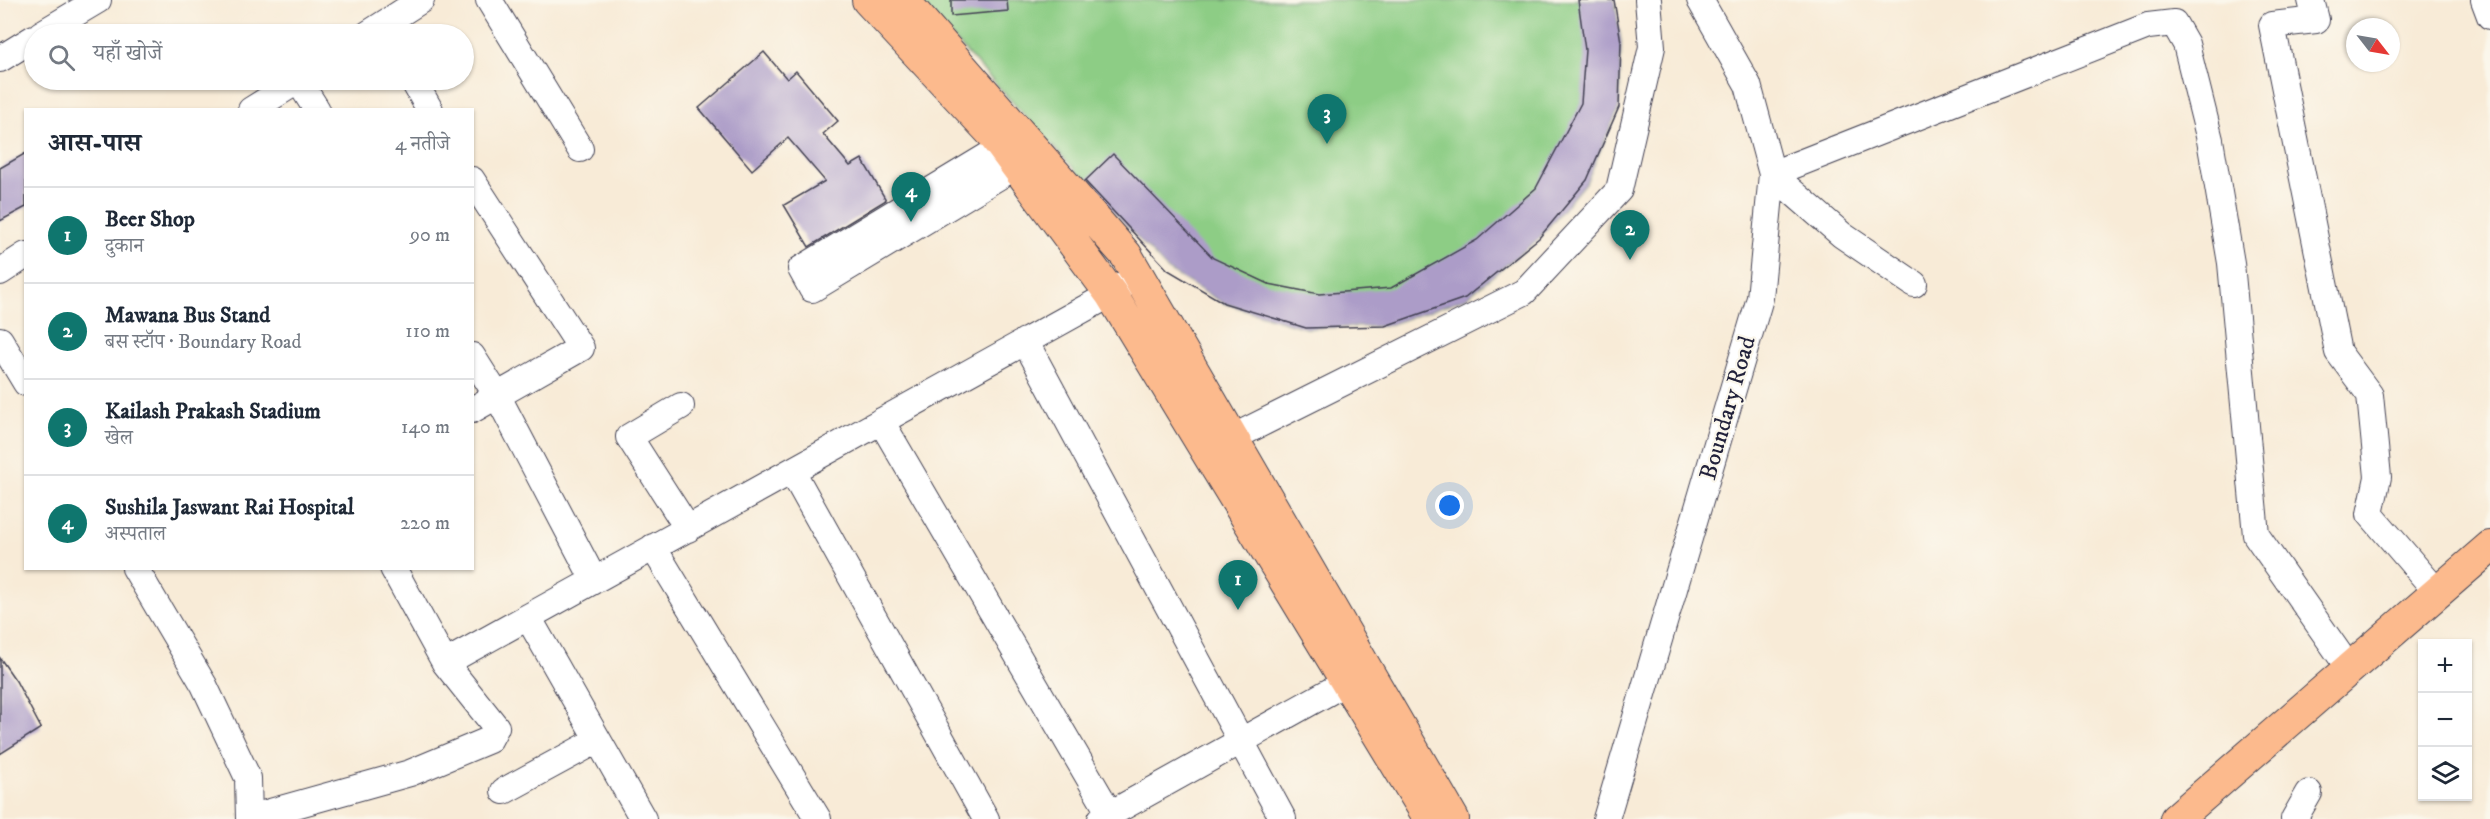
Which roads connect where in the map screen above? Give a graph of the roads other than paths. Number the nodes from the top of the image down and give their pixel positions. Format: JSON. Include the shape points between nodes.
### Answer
{"nodes":[{"id":1,"x":98,"y":0,"type":"edge"},
{"id":2,"x":421,"y":0,"type":"edge"},
{"id":3,"x":489,"y":0,"type":"edge"},
{"id":4,"x":868,"y":0,"type":"edge"},
{"id":5,"x":903,"y":0,"type":"edge"},
{"id":6,"x":1648,"y":0,"type":"edge"},
{"id":7,"x":1700,"y":0,"type":"edge"},
{"id":8,"x":2311,"y":0,"type":"edge"},
{"id":9,"x":2484,"y":0,"type":"edge"},
{"id":10,"x":2490,"y":16,"type":"edge"},
{"id":11,"x":58,"y":24,"type":"edge"},
{"id":12,"x":389,"y":24,"type":"edge"},
{"id":13,"x":24,"y":44,"type":"edge"},
{"id":14,"x":0,"y":59,"type":"edge"},
{"id":15,"x":283,"y":90,"type":"edge"},
{"id":16,"x":305,"y":90,"type":"edge"},
{"id":17,"x":419,"y":90,"type":"edge"},
{"id":18,"x":254,"y":108,"type":"edge"},
{"id":19,"x":316,"y":108,"type":"edge"},
{"id":20,"x":429,"y":108,"type":"edge"},
{"id":21,"x":580,"y":149,"type":"dead end"},
{"id":22,"x":1014,"y":149,"type":"junction"},
{"id":23,"x":1772,"y":174,"type":"junction"},
{"id":24,"x":474,"y":183,"type":"edge"},
{"id":25,"x":24,"y":256,"type":"edge"},
{"id":26,"x":0,"y":272,"type":"edge"},
{"id":27,"x":1138,"y":274,"type":"junction"},
{"id":28,"x":1914,"y":285,"type":"dead end"},
{"id":29,"x":1111,"y":294,"type":"junction"},
{"id":30,"x":0,"y":340,"type":"edge"},
{"id":31,"x":1026,"y":341,"type":"junction"},
{"id":32,"x":474,"y":359,"type":"edge"},
{"id":33,"x":24,"y":380,"type":"edge"},
{"id":34,"x":498,"y":397,"type":"junction"},
{"id":35,"x":681,"y":406,"type":"dead end"},
{"id":36,"x":474,"y":409,"type":"edge"},
{"id":37,"x":881,"y":422,"type":"junction"},
{"id":38,"x":1220,"y":444,"type":"junction"},
{"id":39,"x":792,"y":471,"type":"junction"},
{"id":40,"x":688,"y":528,"type":"junction"},
{"id":41,"x":2490,"y":547,"type":"edge"},
{"id":42,"x":653,"y":548,"type":"junction"},
{"id":43,"x":136,"y":570,"type":"edge"},
{"id":44,"x":394,"y":570,"type":"edge"},
{"id":45,"x":594,"y":580,"type":"junction"},
{"id":46,"x":2437,"y":592,"type":"junction"},
{"id":47,"x":528,"y":617,"type":"junction"},
{"id":48,"x":445,"y":663,"type":"junction"},
{"id":49,"x":2349,"y":668,"type":"junction"},
{"id":50,"x":1357,"y":677,"type":"junction"},
{"id":51,"x":598,"y":740,"type":"junction"},
{"id":52,"x":1241,"y":742,"type":"junction"},
{"id":53,"x":504,"y":790,"type":"dead end"},
{"id":54,"x":2309,"y":793,"type":"dead end"},
{"id":55,"x":1105,"y":817,"type":"edge"},
{"id":56,"x":249,"y":818,"type":"edge"},
{"id":57,"x":642,"y":819,"type":"edge"},
{"id":58,"x":818,"y":819,"type":"edge"},
{"id":59,"x":986,"y":819,"type":"edge"},
{"id":60,"x":1283,"y":819,"type":"edge"},
{"id":61,"x":1430,"y":819,"type":"edge"},
{"id":62,"x":1453,"y":819,"type":"edge"},
{"id":63,"x":1606,"y":819,"type":"edge"},
{"id":64,"x":2176,"y":819,"type":"edge"},
{"id":65,"x":2294,"y":819,"type":"edge"}],
"edges":[{"from":1,"to":11,"type":"street"},
{"from":2,"to":12,"type":"street"},
{"from":3,"to":21,"type":"street"},
{"from":4,"to":22,"type":"main road"},
{"from":5,"to":22,"type":"main road"},
{"from":6,"to":38,"type":"street","via":[[1652,47],[1619,190],[1524,292]]},
{"from":7,"to":23,"type":"street","name":"Boundary Road","via":[[1748,85]]},
{"from":8,"to":46,"type":"street","via":[[2316,20],[2272,25],[2338,352],[2370,395],[2379,477],[2370,514]]},
{"from":9,"to":10,"type":"street"},
{"from":13,"to":14,"type":"street"},
{"from":15,"to":18,"type":"street"},
{"from":16,"to":19,"type":"street"},
{"from":17,"to":20,"type":"street"},
{"from":22,"to":22,"type":"street","via":[[812,289],[801,269]]},
{"from":22,"to":27,"type":"main road","via":[[1126,255]]},
{"from":22,"to":29,"type":"main road"},
{"from":23,"to":28,"type":"street","via":[[1842,235]]},
{"from":23,"to":49,"type":"street","via":[[2148,26],[2174,23],[2186,44],[2210,140],[2231,263],[2256,536]]},
{"from":23,"to":63,"type":"street","name":"Boundary Road","via":[[1760,298]]},
{"from":24,"to":34,"type":"street","via":[[581,348]]},
{"from":25,"to":26,"type":"street"},
{"from":27,"to":29,"type":"street"},
{"from":27,"to":38,"type":"main road"},
{"from":29,"to":31,"type":"street"},
{"from":29,"to":38,"type":"main road"},
{"from":30,"to":33,"type":"street"},
{"from":31,"to":37,"type":"street"},
{"from":31,"to":52,"type":"street"},
{"from":32,"to":34,"type":"street"},
{"from":34,"to":36,"type":"street"},
{"from":34,"to":45,"type":"street"},
{"from":35,"to":40,"type":"street","via":[[629,436]]},
{"from":37,"to":39,"type":"street"},
{"from":37,"to":55,"type":"street"},
{"from":38,"to":50,"type":"main road"},
{"from":39,"to":40,"type":"street"},
{"from":39,"to":59,"type":"street"},
{"from":40,"to":42,"type":"street"},
{"from":41,"to":46,"type":"main road"},
{"from":42,"to":45,"type":"street"},
{"from":42,"to":58,"type":"street"},
{"from":43,"to":56,"type":"street","via":[[204,685],[248,778]]},
{"from":44,"to":48,"type":"street"},
{"from":45,"to":47,"type":"street"},
{"from":46,"to":49,"type":"main road"},
{"from":47,"to":48,"type":"street"},
{"from":47,"to":51,"type":"street"},
{"from":48,"to":56,"type":"street","via":[[496,727],[489,740],[410,773]]},
{"from":49,"to":64,"type":"main road"},
{"from":50,"to":52,"type":"street"},
{"from":50,"to":61,"type":"main road"},
{"from":50,"to":62,"type":"main road"},
{"from":51,"to":53,"type":"street"},
{"from":51,"to":57,"type":"street"},
{"from":52,"to":55,"type":"street"},
{"from":52,"to":60,"type":"street"},
{"from":54,"to":65,"type":"street"}]}
